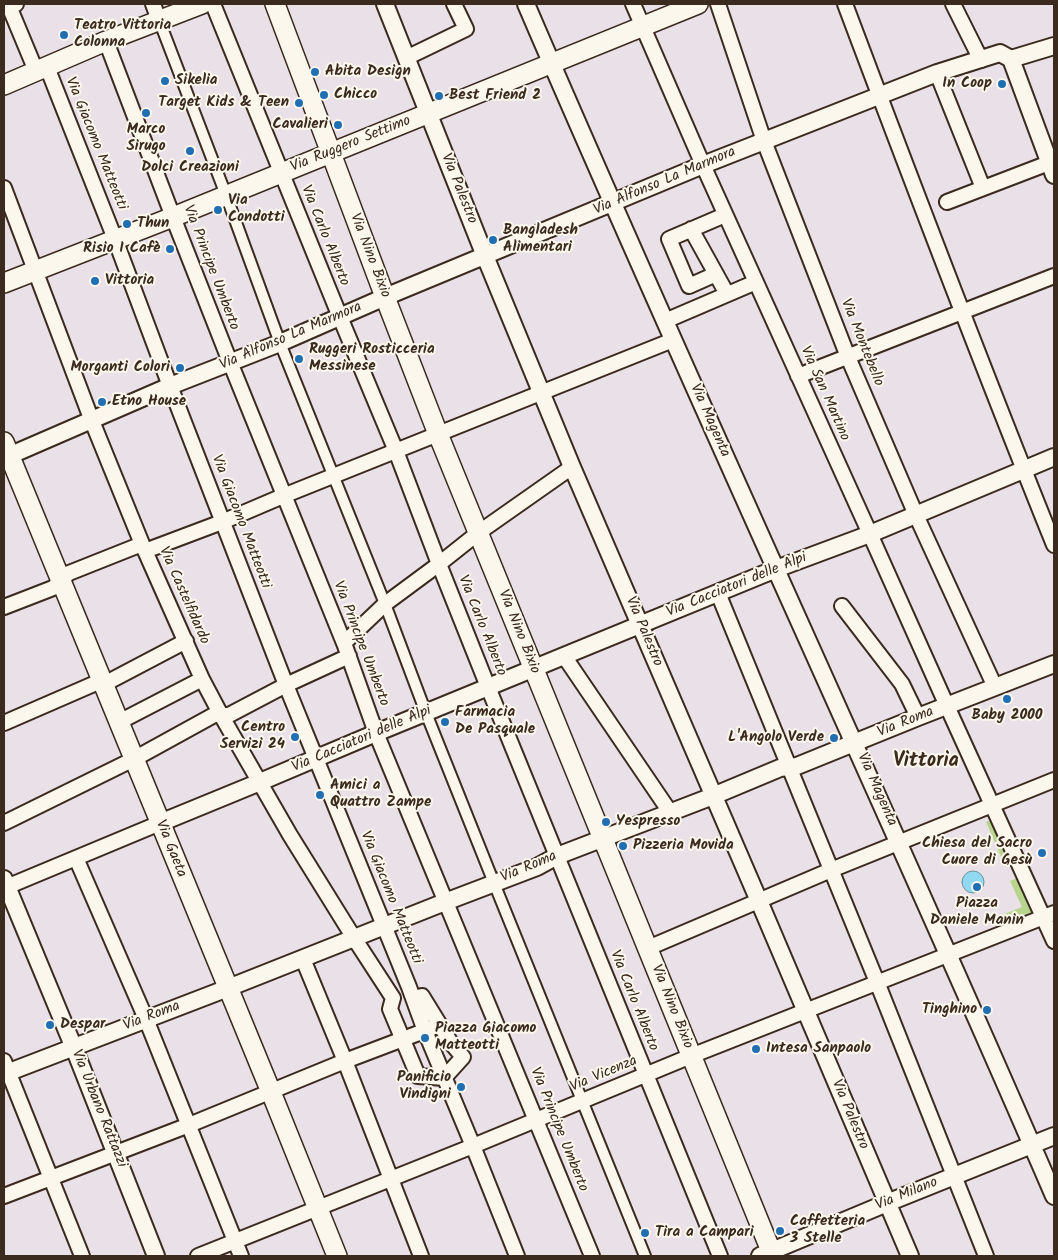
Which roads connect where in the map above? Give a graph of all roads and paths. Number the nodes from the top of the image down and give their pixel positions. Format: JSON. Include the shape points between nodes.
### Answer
{"nodes":[{"id":1,"x":275,"y":4,"type":"edge"},
{"id":2,"x":385,"y":4,"type":"edge"},
{"id":3,"x":454,"y":4,"type":"edge"},
{"id":4,"x":526,"y":4,"type":"edge"},
{"id":5,"x":633,"y":4,"type":"edge"},
{"id":6,"x":698,"y":4,"type":"edge"},
{"id":7,"x":718,"y":4,"type":"edge"},
{"id":8,"x":845,"y":4,"type":"edge"},
{"id":9,"x":953,"y":4,"type":"edge"},
{"id":10,"x":210,"y":5,"type":"edge"},
{"id":11,"x":10,"y":6,"type":"edge"},
{"id":12,"x":158,"y":17,"type":"edge"},
{"id":13,"x":642,"y":26,"type":"junction"},
{"id":14,"x":106,"y":41,"type":"junction"},
{"id":15,"x":1054,"y":46,"type":"edge"},
{"id":16,"x":406,"y":58,"type":"junction"},
{"id":17,"x":1011,"y":59,"type":"junction"},
{"id":18,"x":981,"y":60,"type":"junction"},
{"id":19,"x":552,"y":64,"type":"junction"},
{"id":20,"x":41,"y":69,"type":"junction"},
{"id":21,"x":937,"y":73,"type":"junction"},
{"id":22,"x":4,"y":85,"type":"edge"},
{"id":23,"x":879,"y":96,"type":"junction"},
{"id":24,"x":428,"y":113,"type":"junction"},
{"id":25,"x":764,"y":141,"type":"junction"},
{"id":26,"x":331,"y":153,"type":"junction"},
{"id":27,"x":703,"y":165,"type":"junction"},
{"id":28,"x":1053,"y":166,"type":"edge"},
{"id":29,"x":281,"y":173,"type":"junction"},
{"id":30,"x":4,"y":188,"type":"edge"},
{"id":31,"x":983,"y":188,"type":"junction"},
{"id":32,"x":226,"y":195,"type":"junction"},
{"id":33,"x":947,"y":202,"type":"dead end"},
{"id":34,"x":613,"y":204,"type":"junction"},
{"id":35,"x":725,"y":215,"type":"junction"},
{"id":36,"x":173,"y":217,"type":"junction"},
{"id":37,"x":691,"y":229,"type":"junction"},
{"id":38,"x":115,"y":239,"type":"junction"},
{"id":39,"x":485,"y":256,"type":"junction"},
{"id":40,"x":35,"y":271,"type":"junction"},
{"id":41,"x":716,"y":274,"type":"junction"},
{"id":42,"x":1054,"y":276,"type":"edge"},
{"id":43,"x":756,"y":282,"type":"junction"},
{"id":44,"x":4,"y":283,"type":"edge"},
{"id":45,"x":727,"y":294,"type":"junction"},
{"id":46,"x":385,"y":297,"type":"junction"},
{"id":47,"x":963,"y":312,"type":"junction"},
{"id":48,"x":340,"y":317,"type":"junction"},
{"id":49,"x":665,"y":321,"type":"junction"},
{"id":50,"x":673,"y":340,"type":"junction"},
{"id":51,"x":280,"y":342,"type":"junction"},
{"id":52,"x":848,"y":357,"type":"junction"},
{"id":53,"x":230,"y":362,"type":"junction"},
{"id":54,"x":798,"y":376,"type":"junction"},
{"id":55,"x":170,"y":386,"type":"junction"},
{"id":56,"x":542,"y":393,"type":"junction"},
{"id":57,"x":92,"y":420,"type":"junction"},
{"id":58,"x":438,"y":434,"type":"junction"},
{"id":59,"x":396,"y":451,"type":"junction"},
{"id":60,"x":6,"y":452,"type":"edge"},
{"id":61,"x":1054,"y":457,"type":"edge"},
{"id":62,"x":572,"y":467,"type":"junction"},
{"id":63,"x":1024,"y":470,"type":"junction"},
{"id":64,"x":335,"y":476,"type":"junction"},
{"id":65,"x":284,"y":496,"type":"junction"},
{"id":66,"x":916,"y":515,"type":"junction"},
{"id":67,"x":222,"y":522,"type":"junction"},
{"id":68,"x":478,"y":533,"type":"junction"},
{"id":69,"x":870,"y":534,"type":"junction"},
{"id":70,"x":1054,"y":545,"type":"edge"},
{"id":71,"x":144,"y":548,"type":"junction"},
{"id":72,"x":439,"y":564,"type":"junction"},
{"id":73,"x":776,"y":569,"type":"junction"},
{"id":74,"x":61,"y":580,"type":"junction"},
{"id":75,"x":718,"y":593,"type":"junction"},
{"id":76,"x":385,"y":604,"type":"junction"},
{"id":77,"x":842,"y":606,"type":"dead end"},
{"id":78,"x":4,"y":607,"type":"edge"},
{"id":79,"x":640,"y":625,"type":"junction"},
{"id":80,"x":186,"y":641,"type":"junction"},
{"id":81,"x":346,"y":650,"type":"junction"},
{"id":82,"x":564,"y":656,"type":"junction"},
{"id":83,"x":1054,"y":664,"type":"edge"},
{"id":84,"x":533,"y":668,"type":"junction"},
{"id":85,"x":202,"y":678,"type":"junction"},
{"id":86,"x":102,"y":683,"type":"junction"},
{"id":87,"x":286,"y":685,"type":"junction"},
{"id":88,"x":488,"y":687,"type":"junction"},
{"id":89,"x":994,"y":687,"type":"junction"},
{"id":90,"x":947,"y":706,"type":"junction"},
{"id":91,"x":426,"y":713,"type":"junction"},
{"id":92,"x":221,"y":715,"type":"junction"},
{"id":93,"x":918,"y":717,"type":"junction"},
{"id":94,"x":119,"y":722,"type":"junction"},
{"id":95,"x":4,"y":723,"type":"edge"},
{"id":96,"x":376,"y":733,"type":"junction"},
{"id":97,"x":855,"y":743,"type":"junction"},
{"id":98,"x":316,"y":758,"type":"junction"},
{"id":99,"x":134,"y":759,"type":"junction"},
{"id":100,"x":789,"y":767,"type":"junction"},
{"id":101,"x":1054,"y":780,"type":"edge"},
{"id":102,"x":260,"y":782,"type":"junction"},
{"id":103,"x":713,"y":796,"type":"junction"},
{"id":104,"x":994,"y":801,"type":"junction"},
{"id":105,"x":670,"y":812,"type":"junction"},
{"id":106,"x":4,"y":823,"type":"edge"},
{"id":107,"x":160,"y":823,"type":"junction"},
{"id":108,"x":603,"y":838,"type":"junction"},
{"id":109,"x":895,"y":842,"type":"junction"},
{"id":110,"x":558,"y":856,"type":"junction"},
{"id":111,"x":76,"y":858,"type":"junction"},
{"id":112,"x":831,"y":870,"type":"junction"},
{"id":113,"x":494,"y":883,"type":"junction"},
{"id":114,"x":5,"y":884,"type":"edge"},
{"id":115,"x":759,"y":901,"type":"junction"},
{"id":116,"x":445,"y":902,"type":"junction"},
{"id":117,"x":1050,"y":918,"type":"edge"},
{"id":118,"x":384,"y":926,"type":"junction"},
{"id":119,"x":354,"y":938,"type":"junction"},
{"id":120,"x":1054,"y":941,"type":"edge"},
{"id":121,"x":648,"y":948,"type":"junction"},
{"id":122,"x":303,"y":959,"type":"junction"},
{"id":123,"x":946,"y":959,"type":"junction"},
{"id":124,"x":877,"y":982,"type":"junction"},
{"id":125,"x":228,"y":988,"type":"junction"},
{"id":126,"x":411,"y":993,"type":"junction"},
{"id":127,"x":806,"y":1011,"type":"junction"},
{"id":128,"x":146,"y":1019,"type":"junction"},
{"id":129,"x":440,"y":1025,"type":"junction"},
{"id":130,"x":425,"y":1031,"type":"junction"},
{"id":131,"x":399,"y":1040,"type":"junction"},
{"id":132,"x":74,"y":1048,"type":"junction"},
{"id":133,"x":691,"y":1056,"type":"junction"},
{"id":134,"x":346,"y":1061,"type":"junction"},
{"id":135,"x":5,"y":1069,"type":"edge"},
{"id":136,"x":645,"y":1075,"type":"junction"},
{"id":137,"x":446,"y":1081,"type":"junction"},
{"id":138,"x":271,"y":1092,"type":"junction"},
{"id":139,"x":582,"y":1102,"type":"junction"},
{"id":140,"x":536,"y":1121,"type":"junction"},
{"id":141,"x":189,"y":1125,"type":"junction"},
{"id":142,"x":1054,"y":1136,"type":"edge"},
{"id":143,"x":1032,"y":1145,"type":"junction"},
{"id":144,"x":473,"y":1146,"type":"junction"},
{"id":145,"x":116,"y":1153,"type":"junction"},
{"id":146,"x":953,"y":1176,"type":"junction"},
{"id":147,"x":50,"y":1177,"type":"junction"},
{"id":148,"x":391,"y":1179,"type":"junction"},
{"id":149,"x":4,"y":1196,"type":"edge"},
{"id":150,"x":1054,"y":1196,"type":"edge"},
{"id":151,"x":887,"y":1203,"type":"junction"},
{"id":152,"x":318,"y":1208,"type":"junction"},
{"id":153,"x":236,"y":1242,"type":"junction"},
{"id":154,"x":768,"y":1255,"type":"edge"},
{"id":155,"x":82,"y":1256,"type":"edge"},
{"id":156,"x":156,"y":1256,"type":"edge"},
{"id":157,"x":198,"y":1256,"type":"edge"},
{"id":158,"x":241,"y":1256,"type":"edge"},
{"id":159,"x":337,"y":1256,"type":"edge"},
{"id":160,"x":422,"y":1256,"type":"edge"},
{"id":161,"x":517,"y":1256,"type":"edge"},
{"id":162,"x":592,"y":1256,"type":"edge"},
{"id":163,"x":645,"y":1256,"type":"edge"},
{"id":164,"x":720,"y":1256,"type":"edge"},
{"id":165,"x":910,"y":1256,"type":"edge"},
{"id":166,"x":986,"y":1256,"type":"edge"}],
"edges":[{"from":1,"to":26,"type":"main road","name":"Via Nino Bixio"},
{"from":2,"to":16,"type":"street","name":"Via Palestro"},
{"from":3,"to":16,"type":"street","via":[[466,29]]},
{"from":4,"to":19,"type":"street","name":"Via Magenta"},
{"from":5,"to":13,"type":"street","name":"Via San Martino"},
{"from":6,"to":13,"type":"main road","name":"Via Ruggero Settimo"},
{"from":7,"to":25,"type":"street","name":"Via Montebello"},
{"from":8,"to":23,"type":"street"},
{"from":9,"to":18,"type":"street"},
{"from":10,"to":12,"type":"main road"},
{"from":10,"to":29,"type":"street","name":"Via Carlo Alberto"},
{"from":11,"to":20,"type":"street","name":"Via Giacomo Matteotti"},
{"from":12,"to":14,"type":"main road"},
{"from":12,"to":32,"type":"street"},
{"from":13,"to":19,"type":"main road","name":"Via Ruggero Settimo"},
{"from":13,"to":27,"type":"street","name":"Via San Martino"},
{"from":14,"to":20,"type":"main road"},
{"from":14,"to":36,"type":"street","name":"Via Principe Umberto"},
{"from":15,"to":17,"type":"street","name":"Via Alfonso La Marmora"},
{"from":16,"to":24,"type":"street","name":"Via Palestro"},
{"from":17,"to":18,"type":"street","name":"Via Alfonso La Marmora","via":[[1000,53]]},
{"from":17,"to":28,"type":"street"},
{"from":18,"to":21,"type":"street","name":"Via Alfonso La Marmora"},
{"from":19,"to":24,"type":"main road","name":"Via Ruggero Settimo"},
{"from":19,"to":34,"type":"street","name":"Via Magenta"},
{"from":20,"to":22,"type":"main road"},
{"from":20,"to":38,"type":"street","name":"Via Giacomo Matteotti"},
{"from":21,"to":23,"type":"street","name":"Via Alfonso La Marmora"},
{"from":21,"to":31,"type":"street"},
{"from":23,"to":25,"type":"street","name":"Via Alfonso La Marmora"},
{"from":23,"to":47,"type":"street"},
{"from":24,"to":26,"type":"main road","name":"Via Ruggero Settimo"},
{"from":24,"to":39,"type":"street","name":"Via Palestro"},
{"from":25,"to":27,"type":"street","name":"Via Alfonso La Marmora"},
{"from":25,"to":52,"type":"street","name":"Via Montebello"},
{"from":26,"to":29,"type":"main road","name":"Via Ruggero Settimo"},
{"from":26,"to":46,"type":"main road","name":"Via Nino Bixio"},
{"from":27,"to":34,"type":"street","name":"Via Alfonso La Marmora"},
{"from":27,"to":35,"type":"street","name":"Via San Martino"},
{"from":28,"to":31,"type":"street"},
{"from":29,"to":32,"type":"main road","name":"Via Ruggero Settimo"},
{"from":29,"to":48,"type":"street","name":"Via Carlo Alberto"},
{"from":30,"to":40,"type":"street","name":"Via Castelfidardo"},
{"from":31,"to":33,"type":"street"},
{"from":32,"to":36,"type":"main road","name":"Via Ruggero Settimo"},
{"from":32,"to":51,"type":"street"},
{"from":34,"to":39,"type":"street","name":"Via Alfonso La Marmora"},
{"from":34,"to":49,"type":"street","name":"Via Magenta"},
{"from":35,"to":37,"type":"street"},
{"from":35,"to":43,"type":"street","name":"Via San Martino"},
{"from":36,"to":38,"type":"main road","name":"Via Ruggero Settimo"},
{"from":36,"to":53,"type":"street","name":"Via Principe Umberto"},
{"from":37,"to":41,"type":"street"},
{"from":37,"to":41,"type":"street","via":[[669,239],[689,286]]},
{"from":38,"to":40,"type":"main road","name":"Via Ruggero Settimo"},
{"from":38,"to":55,"type":"street","name":"Via Giacomo Matteotti"},
{"from":39,"to":46,"type":"street","name":"Via Alfonso La Marmora"},
{"from":39,"to":56,"type":"street","name":"Via Palestro"},
{"from":40,"to":44,"type":"main road","name":"Via Ruggero Settimo"},
{"from":40,"to":57,"type":"street","name":"Via Castelfidardo"},
{"from":41,"to":45,"type":"street"},
{"from":42,"to":47,"type":"street"},
{"from":43,"to":45,"type":"street"},
{"from":43,"to":54,"type":"street","name":"Via San Martino"},
{"from":45,"to":49,"type":"street"},
{"from":46,"to":48,"type":"street","name":"Via Alfonso La Marmora"},
{"from":46,"to":58,"type":"main road","name":"Via Nino Bixio"},
{"from":47,"to":52,"type":"street"},
{"from":47,"to":63,"type":"street"},
{"from":48,"to":51,"type":"street","name":"Via Alfonso La Marmora"},
{"from":48,"to":59,"type":"street","name":"Via Carlo Alberto"},
{"from":49,"to":50,"type":"street","name":"Via Magenta"},
{"from":50,"to":56,"type":"street"},
{"from":50,"to":73,"type":"street","name":"Via Magenta"},
{"from":51,"to":53,"type":"street","name":"Via Alfonso La Marmora"},
{"from":51,"to":64,"type":"street"},
{"from":52,"to":54,"type":"street"},
{"from":52,"to":66,"type":"street","name":"Via Montebello"},
{"from":53,"to":55,"type":"street","name":"Via Alfonso La Marmora"},
{"from":53,"to":65,"type":"street","name":"Via Principe Umberto"},
{"from":54,"to":69,"type":"street","name":"Via San Martino"},
{"from":55,"to":57,"type":"street","name":"Via Alfonso La Marmora"},
{"from":55,"to":67,"type":"street","name":"Via Giacomo Matteotti"},
{"from":56,"to":58,"type":"street"},
{"from":56,"to":62,"type":"street","name":"Via Palestro"},
{"from":57,"to":60,"type":"street","name":"Via Alfonso La Marmora"},
{"from":57,"to":71,"type":"street","name":"Via Castelfidardo"},
{"from":58,"to":59,"type":"street"},
{"from":58,"to":68,"type":"main road","name":"Via Nino Bixio"},
{"from":59,"to":64,"type":"street"},
{"from":59,"to":72,"type":"street","name":"Via Carlo Alberto"},
{"from":60,"to":74,"type":"main road","name":"Via Gaeta"},
{"from":61,"to":63,"type":"street","name":"Via Cacciatori delle Alpi"},
{"from":62,"to":68,"type":"street"},
{"from":62,"to":79,"type":"street","name":"Via Palestro"},
{"from":63,"to":66,"type":"street","name":"Via Cacciatori delle Alpi"},
{"from":63,"to":70,"type":"street"},
{"from":64,"to":65,"type":"street"},
{"from":64,"to":76,"type":"street"},
{"from":65,"to":67,"type":"street"},
{"from":65,"to":81,"type":"street","name":"Via Principe Umberto"},
{"from":66,"to":69,"type":"street","name":"Via Cacciatori delle Alpi"},
{"from":66,"to":89,"type":"street","name":"Via Montebello"},
{"from":67,"to":71,"type":"street"},
{"from":67,"to":87,"type":"street","name":"Via Giacomo Matteotti"},
{"from":68,"to":72,"type":"street"},
{"from":68,"to":84,"type":"main road","name":"Via Nino Bixio"},
{"from":69,"to":73,"type":"street","name":"Via Cacciatori delle Alpi"},
{"from":69,"to":90,"type":"street","name":"Via San Martino"},
{"from":71,"to":74,"type":"street","via":[[69,573]]},
{"from":71,"to":80,"type":"street","name":"Via Castelfidardo"},
{"from":72,"to":76,"type":"street"},
{"from":72,"to":88,"type":"street","name":"Via Carlo Alberto"},
{"from":73,"to":75,"type":"street","name":"Via Cacciatori delle Alpi"},
{"from":73,"to":97,"type":"street","name":"Via Magenta"},
{"from":74,"to":78,"type":"street","via":[[53,588]]},
{"from":74,"to":86,"type":"main road","name":"Via Gaeta"},
{"from":75,"to":79,"type":"street","name":"Via Cacciatori delle Alpi"},
{"from":75,"to":100,"type":"street"},
{"from":76,"to":81,"type":"street"},
{"from":76,"to":91,"type":"street"},
{"from":77,"to":93,"type":"street","via":[[902,684]]},
{"from":79,"to":82,"type":"street","name":"Via Cacciatori delle Alpi"},
{"from":79,"to":103,"type":"street","name":"Via Palestro"},
{"from":80,"to":85,"type":"street","name":"Via Castelfidardo"},
{"from":80,"to":86,"type":"street"},
{"from":81,"to":87,"type":"street"},
{"from":81,"to":96,"type":"street","name":"Via Principe Umberto"},
{"from":82,"to":84,"type":"street","name":"Via Cacciatori delle Alpi"},
{"from":82,"to":105,"type":"street"},
{"from":83,"to":89,"type":"street","name":"Via Roma"},
{"from":84,"to":88,"type":"street","name":"Via Cacciatori delle Alpi"},
{"from":84,"to":108,"type":"main road","name":"Via Nino Bixio"},
{"from":85,"to":92,"type":"street","name":"Via Castelfidardo"},
{"from":85,"to":94,"type":"street"},
{"from":86,"to":94,"type":"main road","name":"Via Gaeta"},
{"from":86,"to":95,"type":"street"},
{"from":87,"to":92,"type":"street","via":[[229,715]]},
{"from":87,"to":98,"type":"street","name":"Via Giacomo Matteotti"},
{"from":88,"to":91,"type":"street","name":"Via Cacciatori delle Alpi"},
{"from":88,"to":110,"type":"street","name":"Via Carlo Alberto"},
{"from":89,"to":90,"type":"street","name":"Via Roma"},
{"from":90,"to":93,"type":"street","name":"Via Roma"},
{"from":90,"to":104,"type":"street","name":"Via San Martino"},
{"from":91,"to":96,"type":"street","name":"Via Cacciatori delle Alpi"},
{"from":91,"to":113,"type":"street"},
{"from":92,"to":99,"type":"street","via":[[214,714]]},
{"from":92,"to":102,"type":"street","name":"Via Castelfidardo"},
{"from":93,"to":97,"type":"street","name":"Via Roma"},
{"from":94,"to":99,"type":"main road","name":"Via Gaeta"},
{"from":96,"to":98,"type":"street","name":"Via Cacciatori delle Alpi"},
{"from":96,"to":116,"type":"street","name":"Via Principe Umberto"},
{"from":97,"to":100,"type":"street","name":"Via Roma"},
{"from":97,"to":109,"type":"street","name":"Via Magenta"},
{"from":98,"to":102,"type":"street","name":"Via Cacciatori delle Alpi"},
{"from":98,"to":118,"type":"street","name":"Via Giacomo Matteotti"},
{"from":99,"to":106,"type":"street"},
{"from":99,"to":107,"type":"main road","name":"Via Gaeta"},
{"from":100,"to":103,"type":"street","name":"Via Roma"},
{"from":100,"to":112,"type":"street"},
{"from":101,"to":104,"type":"street"},
{"from":102,"to":107,"type":"street","name":"Via Cacciatori delle Alpi"},
{"from":102,"to":119,"type":"street","name":"Via Castelfidardo"},
{"from":103,"to":105,"type":"street","name":"Via Roma"},
{"from":103,"to":115,"type":"street","name":"Via Palestro"},
{"from":104,"to":109,"type":"street"},
{"from":104,"to":117,"type":"street","name":"Via San Martino"},
{"from":105,"to":108,"type":"street","name":"Via Roma"},
{"from":107,"to":111,"type":"street","name":"Via Cacciatori delle Alpi"},
{"from":107,"to":125,"type":"main road","name":"Via Gaeta"},
{"from":108,"to":110,"type":"street","name":"Via Roma"},
{"from":108,"to":121,"type":"main road","name":"Via Nino Bixio"},
{"from":109,"to":112,"type":"street"},
{"from":109,"to":123,"type":"street","name":"Via Magenta"},
{"from":110,"to":113,"type":"street","name":"Via Roma"},
{"from":110,"to":136,"type":"street","name":"Via Carlo Alberto"},
{"from":111,"to":114,"type":"street","name":"Via Cacciatori delle Alpi"},
{"from":111,"to":128,"type":"street"},
{"from":112,"to":115,"type":"street"},
{"from":112,"to":124,"type":"street"},
{"from":113,"to":116,"type":"street","name":"Via Roma"},
{"from":113,"to":139,"type":"street"},
{"from":114,"to":132,"type":"street","name":"Via Urbano Rattazzi"},
{"from":115,"to":121,"type":"street"},
{"from":115,"to":127,"type":"street","name":"Via Palestro"},
{"from":116,"to":118,"type":"street","name":"Via Roma"},
{"from":116,"to":140,"type":"street","name":"Via Principe Umberto"},
{"from":117,"to":120,"type":"street"},
{"from":117,"to":123,"type":"street","name":"Via Vicenza"},
{"from":118,"to":119,"type":"street","name":"Via Roma"},
{"from":118,"to":126,"type":"street","name":"Via Giacomo Matteotti"},
{"from":119,"to":122,"type":"street","name":"Via Roma"},
{"from":119,"to":131,"type":"street","name":"Via Castelfidardo","via":[[393,998],[390,1009]]},
{"from":121,"to":133,"type":"main road","name":"Via Nino Bixio"},
{"from":122,"to":125,"type":"street","name":"Via Roma"},
{"from":122,"to":134,"type":"street"},
{"from":123,"to":124,"type":"street","name":"Via Vicenza"},
{"from":123,"to":143,"type":"street"},
{"from":124,"to":127,"type":"street","name":"Via Vicenza"},
{"from":124,"to":146,"type":"street"},
{"from":125,"to":128,"type":"street","name":"Via Roma"},
{"from":125,"to":138,"type":"main road","name":"Via Gaeta"},
{"from":126,"to":129,"type":"street","via":[[422,996]]},
{"from":126,"to":130,"type":"street","name":"Via Giacomo Matteotti"},
{"from":127,"to":133,"type":"street","name":"Via Vicenza"},
{"from":127,"to":151,"type":"street","name":"Via Palestro"},
{"from":128,"to":132,"type":"street","name":"Via Roma"},
{"from":128,"to":141,"type":"street"},
{"from":129,"to":130,"type":"street"},
{"from":129,"to":137,"type":"street","via":[[463,1057]]},
{"from":130,"to":131,"type":"street"},
{"from":130,"to":137,"type":"street","name":"Via Giacomo Matteotti"},
{"from":131,"to":134,"type":"street"},
{"from":131,"to":137,"type":"street","via":[[418,1076]]},
{"from":132,"to":135,"type":"street","name":"Via Roma"},
{"from":132,"to":145,"type":"street","name":"Via Urbano Rattazzi"},
{"from":133,"to":136,"type":"street","name":"Via Vicenza"},
{"from":133,"to":154,"type":"main road","name":"Via Nino Bixio"},
{"from":134,"to":138,"type":"street"},
{"from":134,"to":148,"type":"street"},
{"from":135,"to":147,"type":"street"},
{"from":136,"to":139,"type":"street","name":"Via Vicenza"},
{"from":136,"to":164,"type":"street","name":"Via Carlo Alberto"},
{"from":137,"to":144,"type":"street"},
{"from":138,"to":141,"type":"street"},
{"from":138,"to":152,"type":"main road","name":"Via Gaeta"},
{"from":139,"to":140,"type":"street","name":"Via Vicenza"},
{"from":139,"to":163,"type":"street"},
{"from":140,"to":144,"type":"street","name":"Via Vicenza"},
{"from":140,"to":162,"type":"street","name":"Via Principe Umberto"},
{"from":141,"to":145,"type":"street"},
{"from":141,"to":153,"type":"street"},
{"from":142,"to":143,"type":"street","name":"Via Milano"},
{"from":143,"to":146,"type":"street","name":"Via Milano"},
{"from":143,"to":150,"type":"street"},
{"from":144,"to":148,"type":"street","name":"Via Vicenza"},
{"from":144,"to":161,"type":"street"},
{"from":145,"to":147,"type":"street"},
{"from":145,"to":156,"type":"street","name":"Via Urbano Rattazzi"},
{"from":146,"to":151,"type":"street","name":"Via Milano"},
{"from":146,"to":166,"type":"street"},
{"from":147,"to":149,"type":"street"},
{"from":147,"to":155,"type":"street"},
{"from":148,"to":152,"type":"street","name":"Via Vicenza"},
{"from":148,"to":160,"type":"street"},
{"from":151,"to":154,"type":"street","name":"Via Milano"},
{"from":151,"to":165,"type":"street","name":"Via Palestro"},
{"from":152,"to":153,"type":"street","name":"Via Vicenza"},
{"from":152,"to":159,"type":"main road","name":"Via Gaeta"},
{"from":153,"to":157,"type":"street","name":"Via Vicenza"},
{"from":153,"to":158,"type":"street"}]}
